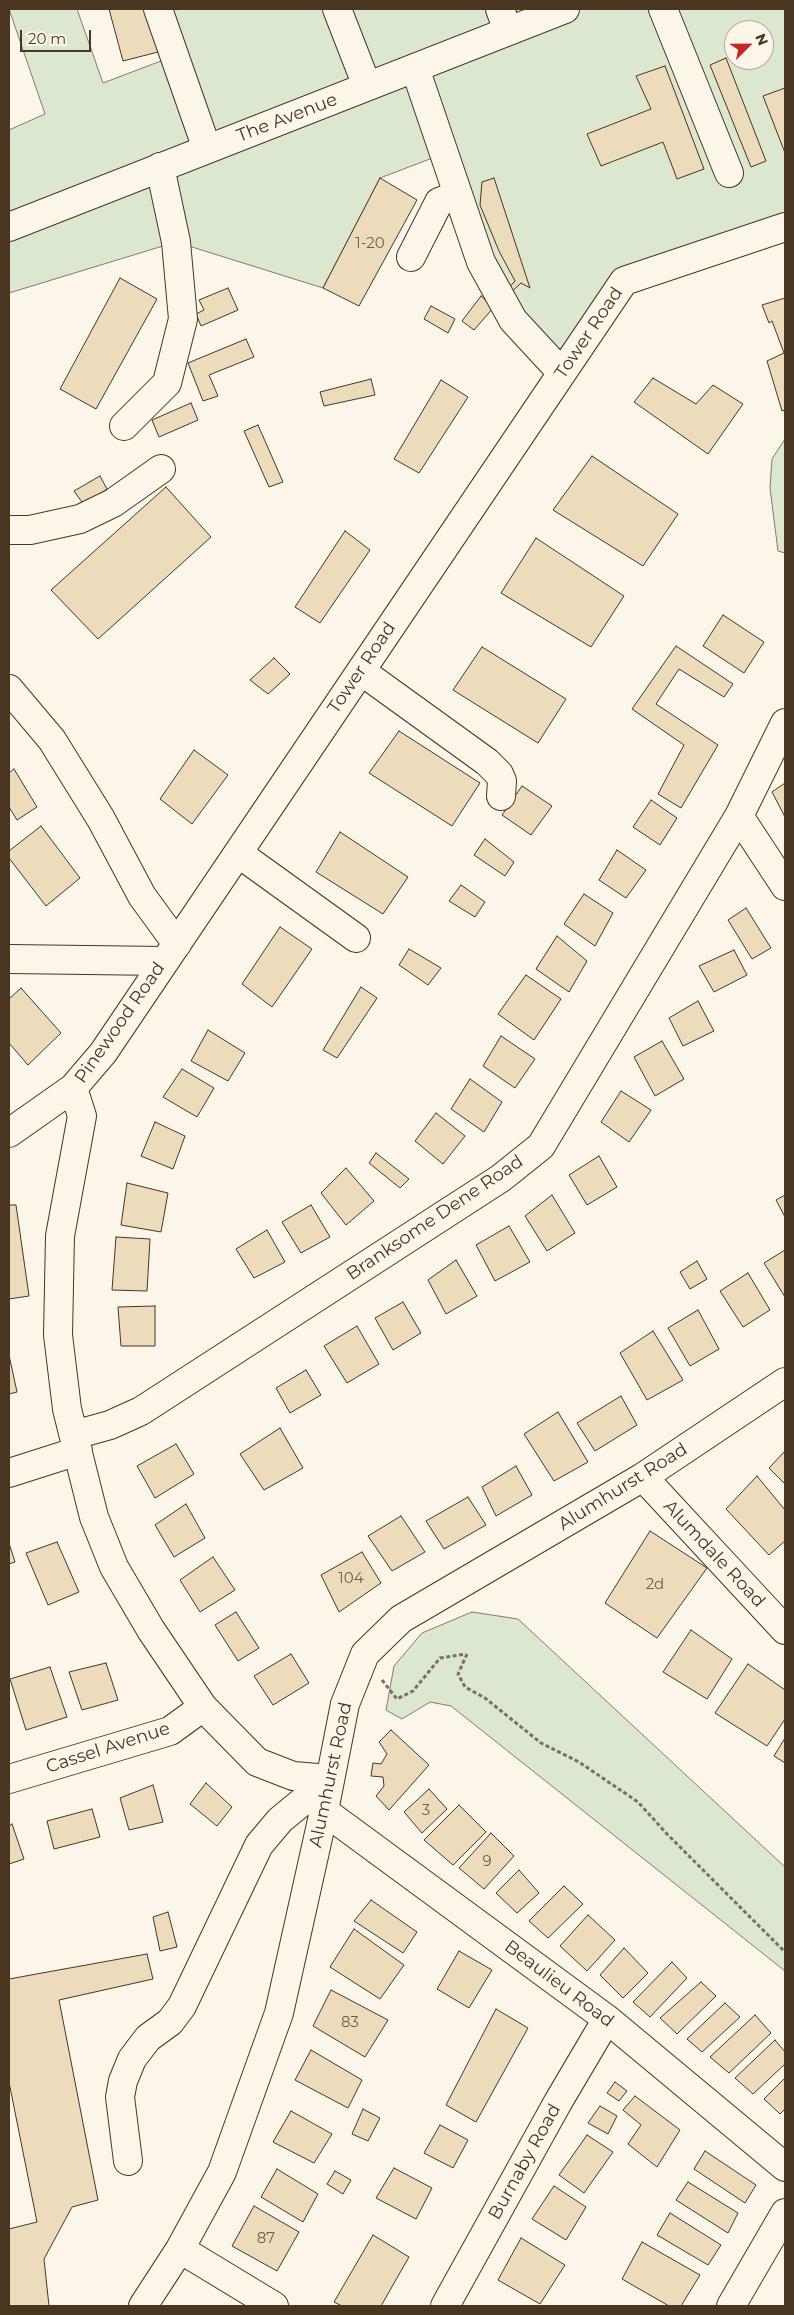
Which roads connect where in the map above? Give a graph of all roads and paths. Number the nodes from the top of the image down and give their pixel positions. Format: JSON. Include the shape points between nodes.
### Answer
{"nodes":[{"id":1,"x":158,"y":9,"type":"edge"},
{"id":2,"x":336,"y":9,"type":"edge"},
{"id":3,"x":565,"y":9,"type":"edge"},
{"id":4,"x":663,"y":9,"type":"edge"},
{"id":5,"x":504,"y":20,"type":"edge"},
{"id":6,"x":415,"y":68,"type":"junction"},
{"id":7,"x":367,"y":86,"type":"junction"},
{"id":8,"x":207,"y":149,"type":"junction"},
{"id":9,"x":160,"y":168,"type":"junction"},
{"id":10,"x":730,"y":174,"type":"dead end"},
{"id":11,"x":457,"y":195,"type":"junction"},
{"id":12,"x":9,"y":227,"type":"edge"},
{"id":13,"x":785,"y":227,"type":"edge"},
{"id":14,"x":411,"y":257,"type":"dead end"},
{"id":15,"x":562,"y":373,"type":"junction"},
{"id":16,"x":124,"y":426,"type":"dead end"},
{"id":17,"x":161,"y":469,"type":"dead end"},
{"id":18,"x":9,"y":530,"type":"edge"},
{"id":19,"x":361,"y":671,"type":"junction"},
{"id":20,"x":9,"y":689,"type":"edge"},
{"id":21,"x":785,"y":723,"type":"edge"},
{"id":22,"x":501,"y":796,"type":"dead end"},
{"id":23,"x":739,"y":816,"type":"junction"},
{"id":24,"x":238,"y":853,"type":"junction"},
{"id":25,"x":785,"y":886,"type":"edge"},
{"id":26,"x":356,"y":938,"type":"dead end"},
{"id":27,"x":170,"y":952,"type":"junction"},
{"id":28,"x":9,"y":959,"type":"edge"},
{"id":29,"x":73,"y":1088,"type":"junction"},
{"id":30,"x":9,"y":1132,"type":"edge"},
{"id":31,"x":785,"y":1382,"type":"edge"},
{"id":32,"x":76,"y":1443,"type":"junction"},
{"id":33,"x":9,"y":1473,"type":"edge"},
{"id":34,"x":643,"y":1477,"type":"junction"},
{"id":35,"x":785,"y":1630,"type":"edge"},
{"id":36,"x":365,"y":1654,"type":"junction"},
{"id":37,"x":203,"y":1707,"type":"junction"},
{"id":38,"x":9,"y":1779,"type":"edge"},
{"id":39,"x":330,"y":1779,"type":"junction"},
{"id":40,"x":324,"y":1811,"type":"junction"},
{"id":41,"x":785,"y":1952,"type":"edge"},
{"id":42,"x":607,"y":2018,"type":"junction"},
{"id":43,"x":128,"y":2160,"type":"dead end"},
{"id":44,"x":785,"y":2167,"type":"edge"},
{"id":45,"x":785,"y":2213,"type":"edge"},
{"id":46,"x":180,"y":2249,"type":"junction"},
{"id":47,"x":143,"y":2306,"type":"edge"},
{"id":48,"x":274,"y":2306,"type":"edge"},
{"id":49,"x":445,"y":2306,"type":"edge"},
{"id":50,"x":731,"y":2306,"type":"edge"}],
"edges":[{"from":1,"to":8,"type":"street"},
{"from":2,"to":7,"type":"street"},
{"from":3,"to":5,"type":"street","name":"The Avenue"},
{"from":4,"to":10,"type":"street"},
{"from":5,"to":6,"type":"street","name":"The Avenue"},
{"from":6,"to":7,"type":"street","name":"The Avenue"},
{"from":6,"to":11,"type":"street"},
{"from":7,"to":8,"type":"street","name":"The Avenue"},
{"from":8,"to":9,"type":"street","name":"The Avenue"},
{"from":9,"to":12,"type":"street","name":"The Avenue"},
{"from":9,"to":16,"type":"street","via":[[176,242],[183,319],[167,384]]},
{"from":11,"to":14,"type":"street","via":[[439,202]]},
{"from":11,"to":15,"type":"street","via":[[481,262],[513,320]]},
{"from":13,"to":15,"type":"street","name":"Tower Road","via":[[624,281]]},
{"from":15,"to":19,"type":"street","name":"Tower Road"},
{"from":17,"to":18,"type":"street","via":[[113,503],[80,519],[30,530]]},
{"from":19,"to":22,"type":"street","via":[[487,762],[502,781]]},
{"from":19,"to":24,"type":"street","name":"Tower Road"},
{"from":20,"to":27,"type":"street","via":[[52,740],[101,819]]},
{"from":21,"to":23,"type":"street","name":"Branksome Dene Road"},
{"from":23,"to":25,"type":"street"},
{"from":23,"to":32,"type":"street","name":"Branksome Dene Road","via":[[540,1146],[501,1178],[141,1410]]},
{"from":24,"to":26,"type":"street"},
{"from":24,"to":27,"type":"street","name":"Tower Road"},
{"from":27,"to":28,"type":"street"},
{"from":27,"to":29,"type":"street","name":"Pinewood Road","via":[[103,1053]]},
{"from":29,"to":30,"type":"street","name":"Pinewood Road"},
{"from":29,"to":32,"type":"street","via":[[82,1116],[60,1236],[58,1334],[67,1409]]},
{"from":31,"to":34,"type":"street","name":"Alumhurst Road"},
{"from":32,"to":33,"type":"street"},
{"from":32,"to":37,"type":"street","via":[[94,1517],[114,1567],[151,1630]]},
{"from":34,"to":35,"type":"street","name":"Alumdale Road"},
{"from":34,"to":36,"type":"street","name":"Alumhurst Road","via":[[401,1618]]},
{"from":36,"to":39,"type":"street","name":"Alumhurst Road","via":[[345,1704]]},
{"from":36,"to":41,"type":"path","via":[[397,1699],[413,1691],[440,1658],[467,1654],[458,1674],[465,1687],[485,1698],[541,1743],[579,1762],[638,1802]]},
{"from":37,"to":38,"type":"street","name":"Cassel Avenue","via":[[170,1731]]},
{"from":37,"to":39,"type":"street","via":[[257,1762],[292,1776]]},
{"from":39,"to":40,"type":"street","name":"Alumhurst Road"},
{"from":39,"to":43,"type":"street","via":[[280,1820],[259,1845],[182,2006],[170,2022],[148,2038],[132,2059],[120,2097]]},
{"from":40,"to":42,"type":"street","name":"Beaulieu Road"},
{"from":40,"to":46,"type":"street","name":"Alumhurst Road","via":[[279,2013],[222,2172]]},
{"from":42,"to":44,"type":"street","name":"Beaulieu Road"},
{"from":42,"to":49,"type":"street","name":"Burnaby Road"},
{"from":45,"to":50,"type":"street"},
{"from":46,"to":47,"type":"street","name":"Alumhurst Road"},
{"from":46,"to":48,"type":"street"}]}
